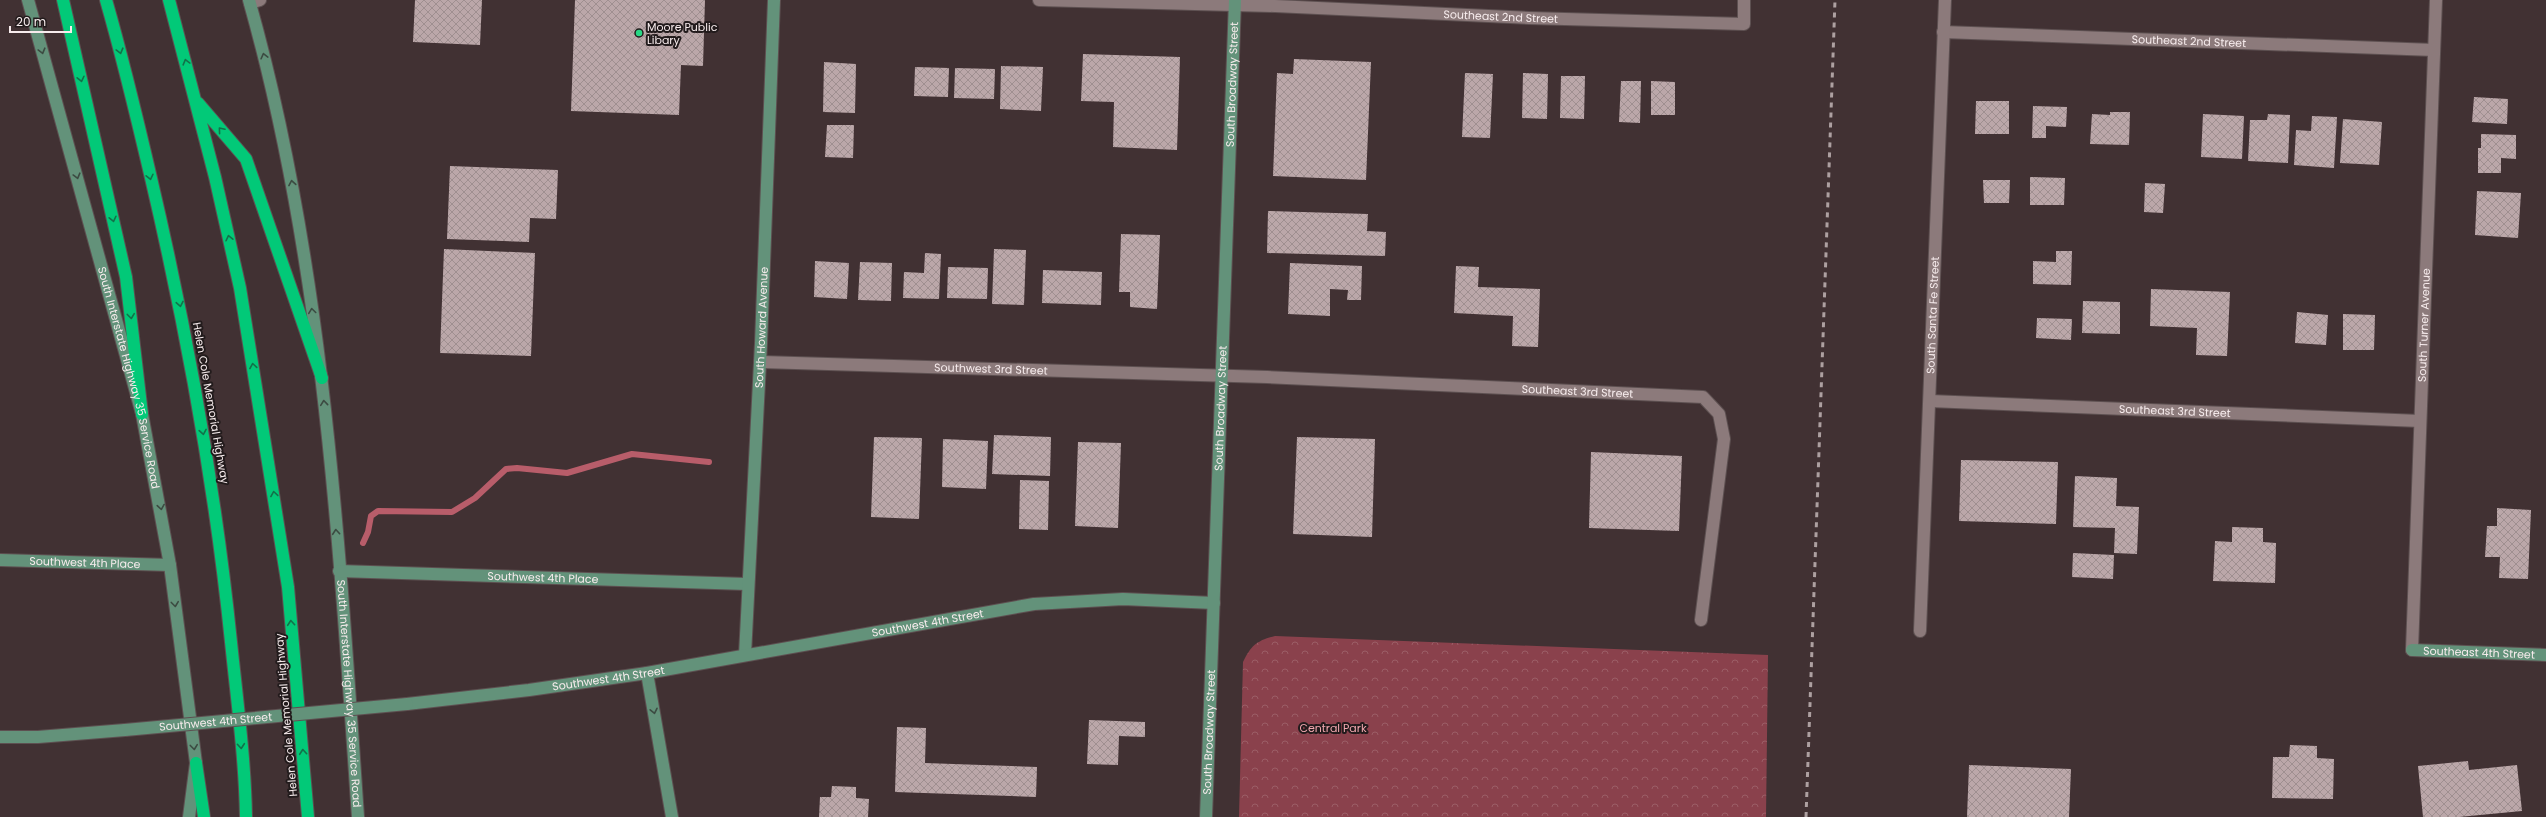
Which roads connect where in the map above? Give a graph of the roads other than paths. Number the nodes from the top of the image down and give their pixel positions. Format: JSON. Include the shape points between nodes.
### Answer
{"nodes":[{"id":1,"x":28,"y":0,"type":"edge"},
{"id":2,"x":63,"y":0,"type":"edge"},
{"id":3,"x":106,"y":0,"type":"edge"},
{"id":4,"x":169,"y":0,"type":"edge"},
{"id":5,"x":774,"y":0,"type":"edge"},
{"id":6,"x":1039,"y":0,"type":"edge"},
{"id":7,"x":1744,"y":0,"type":"edge"},
{"id":8,"x":1945,"y":0,"type":"edge"},
{"id":9,"x":2436,"y":0,"type":"edge"},
{"id":10,"x":253,"y":1,"type":"edge"},
{"id":11,"x":1235,"y":3,"type":"edge"},
{"id":12,"x":1943,"y":32,"type":"junction"},
{"id":13,"x":2434,"y":50,"type":"junction"},
{"id":14,"x":196,"y":100,"type":"junction"},
{"id":15,"x":760,"y":362,"type":"junction"},
{"id":16,"x":1221,"y":376,"type":"junction"},
{"id":17,"x":322,"y":378,"type":"junction"},
{"id":18,"x":1930,"y":401,"type":"junction"},
{"id":19,"x":142,"y":414,"type":"junction"},
{"id":20,"x":2420,"y":421,"type":"junction"},
{"id":21,"x":0,"y":560,"type":"edge"},
{"id":22,"x":170,"y":565,"type":"junction"},
{"id":23,"x":339,"y":571,"type":"junction"},
{"id":24,"x":747,"y":584,"type":"junction"},
{"id":25,"x":1214,"y":603,"type":"junction"},
{"id":26,"x":1701,"y":620,"type":"dead end"},
{"id":27,"x":1920,"y":631,"type":"dead end"},
{"id":28,"x":2412,"y":650,"type":"joint"},
{"id":29,"x":745,"y":655,"type":"junction"},
{"id":30,"x":2546,"y":655,"type":"edge"},
{"id":31,"x":646,"y":673,"type":"junction"},
{"id":32,"x":0,"y":737,"type":"edge"},
{"id":33,"x":196,"y":763,"type":"junction"},
{"id":34,"x":189,"y":817,"type":"edge"},
{"id":35,"x":204,"y":817,"type":"edge"},
{"id":36,"x":246,"y":817,"type":"edge"},
{"id":37,"x":308,"y":817,"type":"edge"},
{"id":38,"x":358,"y":817,"type":"edge"},
{"id":39,"x":672,"y":817,"type":"edge"},
{"id":40,"x":1206,"y":817,"type":"edge"}],
"edges":[{"from":1,"to":19,"type":"main road","name":"South Interstate Highway 35 Service Road","one_way":true},
{"from":2,"to":19,"type":"highway","one_way":true,"via":[[126,277]]},
{"from":3,"to":36,"type":"highway","name":"Helen Cole Memorial Highway","one_way":true,"via":[[129,83],[180,302],[215,504],[225,584]]},
{"from":14,"to":4,"type":"highway","name":"Helen Cole Memorial Highway","one_way":true},
{"from":5,"to":15,"type":"main road","name":"South Howard Avenue"},
{"from":6,"to":11,"type":"street"},
{"from":7,"to":11,"type":"street","name":"Southeast 2nd Street","via":[[1744,24]]},
{"from":8,"to":12,"type":"street","name":"South Santa Fe Street"},
{"from":9,"to":13,"type":"street","name":"South Turner Avenue"},
{"from":17,"to":10,"type":"main road","name":"South Interstate Highway 35 Service Road","one_way":true,"via":[[290,172]]},
{"from":11,"to":16,"type":"main road","name":"South Broadway Street"},
{"from":12,"to":13,"type":"street","name":"Southeast 2nd Street"},
{"from":12,"to":18,"type":"street","name":"South Santa Fe Street"},
{"from":13,"to":20,"type":"street","name":"South Turner Avenue"},
{"from":17,"to":14,"type":"highway","one_way":true,"via":[[246,159]]},
{"from":37,"to":14,"type":"highway","name":"Helen Cole Memorial Highway","one_way":true,"via":[[288,587],[275,499],[240,288]]},
{"from":15,"to":16,"type":"street","name":"Southwest 3rd Street"},
{"from":15,"to":24,"type":"main road","name":"South Howard Avenue"},
{"from":16,"to":25,"type":"main road","name":"South Broadway Street"},
{"from":16,"to":26,"type":"street","name":"Southeast 3rd Street","via":[[1703,397],[1719,414],[1724,439]]},
{"from":23,"to":17,"type":"main road","name":"South Interstate Highway 35 Service Road","one_way":true},
{"from":18,"to":20,"type":"street","name":"Southeast 3rd Street"},
{"from":18,"to":27,"type":"street","name":"South Santa Fe Street"},
{"from":19,"to":22,"type":"main road","name":"South Interstate Highway 35 Service Road","one_way":true},
{"from":20,"to":28,"type":"street","name":"South Turner Avenue"},
{"from":21,"to":22,"type":"main road","name":"Southwest 4th Place"},
{"from":22,"to":33,"type":"main road","name":"South Interstate Highway 35 Service Road","one_way":true},
{"from":23,"to":24,"type":"main road","name":"Southwest 4th Place"},
{"from":23,"to":38,"type":"main road","name":"South Interstate Highway 35 Service Road"},
{"from":24,"to":29,"type":"main road","name":"South Howard Avenue"},
{"from":25,"to":29,"type":"main road","name":"Southwest 4th Street","via":[[1123,599],[1043,603],[994,609]]},
{"from":25,"to":40,"type":"main road","name":"South Broadway Street"},
{"from":28,"to":30,"type":"main road","name":"Southeast 4th Street"},
{"from":29,"to":31,"type":"main road","name":"Southwest 4th Street"},
{"from":31,"to":32,"type":"main road","name":"Southwest 4th Street","bridge":true,"via":[[407,704],[38,738]]},
{"from":31,"to":39,"type":"main road","one_way":true},
{"from":33,"to":34,"type":"main road","name":"South Interstate Highway 35 Service Road"},
{"from":33,"to":35,"type":"highway"}]}
